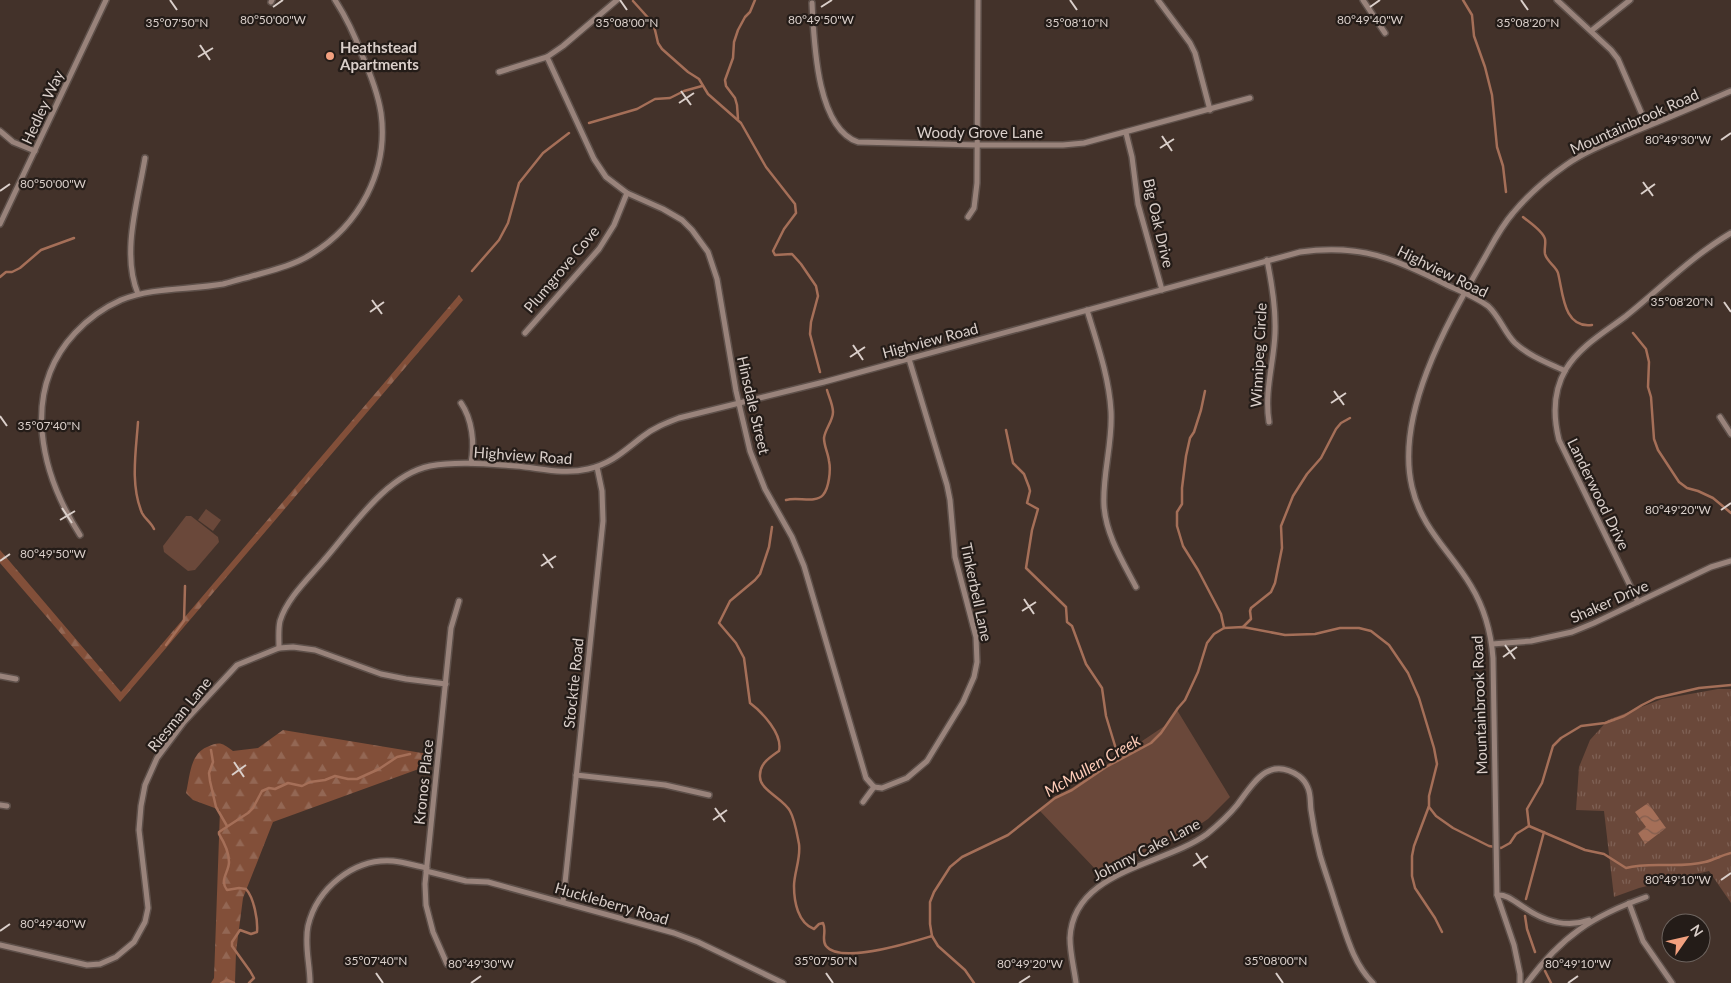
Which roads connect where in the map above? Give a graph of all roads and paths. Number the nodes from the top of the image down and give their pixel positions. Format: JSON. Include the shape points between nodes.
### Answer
{"nodes":[{"id":1,"x":106,"y":0,"type":"edge"},
{"id":2,"x":336,"y":0,"type":"edge"},
{"id":3,"x":618,"y":0,"type":"edge"},
{"id":4,"x":978,"y":0,"type":"edge"},
{"id":5,"x":1158,"y":0,"type":"edge"},
{"id":6,"x":1363,"y":0,"type":"edge"},
{"id":7,"x":1556,"y":0,"type":"edge"},
{"id":8,"x":1630,"y":0,"type":"edge"},
{"id":9,"x":812,"y":3,"type":"dead end"},
{"id":10,"x":1591,"y":31,"type":"junction"},
{"id":11,"x":1385,"y":33,"type":"dead end"},
{"id":12,"x":547,"y":57,"type":"junction"},
{"id":13,"x":499,"y":72,"type":"dead end"},
{"id":14,"x":1731,"y":92,"type":"edge"},
{"id":15,"x":1250,"y":98,"type":"dead end"},
{"id":16,"x":1210,"y":110,"type":"junction"},
{"id":17,"x":1647,"y":126,"type":"junction"},
{"id":18,"x":0,"y":131,"type":"edge"},
{"id":19,"x":1126,"y":133,"type":"junction"},
{"id":20,"x":978,"y":145,"type":"junction"},
{"id":21,"x":34,"y":151,"type":"junction"},
{"id":22,"x":145,"y":158,"type":"dead end"},
{"id":23,"x":627,"y":193,"type":"junction"},
{"id":24,"x":968,"y":217,"type":"dead end"},
{"id":25,"x":0,"y":224,"type":"edge"},
{"id":26,"x":1731,"y":233,"type":"edge"},
{"id":27,"x":1267,"y":260,"type":"junction"},
{"id":28,"x":1162,"y":290,"type":"junction"},
{"id":29,"x":1464,"y":292,"type":"junction"},
{"id":30,"x":138,"y":294,"type":"junction"},
{"id":31,"x":1088,"y":310,"type":"junction"},
{"id":32,"x":525,"y":333,"type":"dead end"},
{"id":33,"x":909,"y":359,"type":"junction"},
{"id":34,"x":1565,"y":371,"type":"junction"},
{"id":35,"x":461,"y":403,"type":"dead end"},
{"id":36,"x":738,"y":403,"type":"junction"},
{"id":37,"x":1720,"y":417,"type":"dead end"},
{"id":38,"x":1269,"y":422,"type":"dead end"},
{"id":39,"x":1731,"y":434,"type":"edge"},
{"id":40,"x":471,"y":463,"type":"junction"},
{"id":41,"x":597,"y":467,"type":"junction"},
{"id":42,"x":80,"y":535,"type":"dead end"},
{"id":43,"x":1731,"y":561,"type":"edge"},
{"id":44,"x":1136,"y":588,"type":"dead end"},
{"id":45,"x":459,"y":601,"type":"dead end"},
{"id":46,"x":1638,"y":602,"type":"junction"},
{"id":47,"x":1492,"y":644,"type":"junction"},
{"id":48,"x":279,"y":648,"type":"junction"},
{"id":49,"x":0,"y":676,"type":"edge"},
{"id":50,"x":16,"y":679,"type":"dead end"},
{"id":51,"x":446,"y":684,"type":"junction"},
{"id":52,"x":576,"y":775,"type":"junction"},
{"id":53,"x":874,"y":787,"type":"junction"},
{"id":54,"x":709,"y":795,"type":"dead end"},
{"id":55,"x":862,"y":802,"type":"dead end"},
{"id":56,"x":0,"y":805,"type":"edge"},
{"id":57,"x":7,"y":806,"type":"dead end"},
{"id":58,"x":427,"y":870,"type":"junction"},
{"id":59,"x":1497,"y":895,"type":"junction"},
{"id":60,"x":1646,"y":896,"type":"dead end"},
{"id":61,"x":563,"y":902,"type":"junction"},
{"id":62,"x":1629,"y":903,"type":"junction"},
{"id":63,"x":1598,"y":917,"type":"junction"},
{"id":64,"x":0,"y":944,"type":"edge"},
{"id":65,"x":447,"y":964,"type":"dead end"},
{"id":66,"x":310,"y":983,"type":"edge"},
{"id":67,"x":783,"y":983,"type":"edge"},
{"id":68,"x":1076,"y":983,"type":"edge"},
{"id":69,"x":1373,"y":983,"type":"edge"},
{"id":70,"x":1520,"y":983,"type":"edge"},
{"id":71,"x":1526,"y":983,"type":"edge"},
{"id":72,"x":1672,"y":983,"type":"edge"}],
"edges":[{"from":1,"to":21,"type":"street","name":"Hedley Way"},
{"from":2,"to":30,"type":"street","via":[[366,64],[381,115],[381,152],[374,182],[356,214],[334,237],[298,261],[223,284]]},
{"from":3,"to":12,"type":"street"},
{"from":4,"to":20,"type":"street"},
{"from":5,"to":16,"type":"street","via":[[1195,53]]},
{"from":6,"to":11,"type":"street"},
{"from":7,"to":10,"type":"street"},
{"from":8,"to":10,"type":"street"},
{"from":9,"to":20,"type":"street","name":"Woody Grove Lane","via":[[820,81],[836,127],[842,134],[863,143]]},
{"from":10,"to":17,"type":"street","via":[[1621,64]]},
{"from":12,"to":13,"type":"street"},
{"from":12,"to":23,"type":"street","name":"Hinsdale Street","via":[[597,165]]},
{"from":14,"to":17,"type":"street","name":"Mountainbrook Road"},
{"from":15,"to":16,"type":"street","name":"Woody Grove Lane"},
{"from":16,"to":19,"type":"street","name":"Woody Grove Lane"},
{"from":17,"to":29,"type":"street","name":"Mountainbrook Road","via":[[1576,159],[1534,190],[1500,231]]},
{"from":18,"to":21,"type":"street","via":[[13,142]]},
{"from":19,"to":20,"type":"street","name":"Woody Grove Lane","via":[[1063,145]]},
{"from":19,"to":28,"type":"street","name":"Big Oak Drive","via":[[1138,204]]},
{"from":20,"to":24,"type":"street","via":[[976,199]]},
{"from":21,"to":25,"type":"street","name":"Hedley Way"},
{"from":22,"to":30,"type":"street","via":[[130,253]]},
{"from":23,"to":32,"type":"street","name":"Plumgrove Cove","via":[[614,225],[599,249]]},
{"from":23,"to":36,"type":"street","name":"Hinsdale Street","via":[[682,220],[708,252],[717,279]]},
{"from":26,"to":34,"type":"street","name":"Landerwood Drive","via":[[1696,256],[1583,348]]},
{"from":27,"to":28,"type":"street","name":"Highview Road"},
{"from":27,"to":29,"type":"street","name":"Highview Road","via":[[1319,249],[1360,251],[1400,262]]},
{"from":27,"to":38,"type":"street","name":"Winnipeg Circle","via":[[1275,320],[1267,390]]},
{"from":28,"to":31,"type":"street","name":"Highview Road"},
{"from":29,"to":34,"type":"street","name":"Highview Road","via":[[1492,310],[1507,333],[1524,350]]},
{"from":29,"to":47,"type":"street","name":"Mountainbrook Road","via":[[1446,325],[1421,392],[1410,434],[1409,470],[1416,503],[1423,518],[1471,585],[1487,620]]},
{"from":30,"to":42,"type":"street","via":[[112,304],[86,321],[58,354],[48,376],[41,416],[45,451],[61,502]]},
{"from":31,"to":33,"type":"street","name":"Highview Road"},
{"from":31,"to":44,"type":"street","via":[[1111,410],[1104,486],[1105,515],[1114,544]]},
{"from":33,"to":36,"type":"street","name":"Highview Road"},
{"from":33,"to":53,"type":"street","name":"Tinkerbell Lane","via":[[947,486],[955,557],[976,637],[977,662],[968,692],[927,761],[907,778],[882,788]]},
{"from":34,"to":46,"type":"street","name":"Landerwood Drive","via":[[1555,406],[1559,440]]},
{"from":35,"to":40,"type":"street","via":[[469,416],[472,434]]},
{"from":36,"to":41,"type":"street","name":"Highview Road","via":[[664,424],[616,458]]},
{"from":36,"to":53,"type":"street","name":"Hinsdale Street","via":[[758,473],[804,566],[866,778]]},
{"from":37,"to":39,"type":"street"},
{"from":40,"to":41,"type":"street","name":"Highview Road","via":[[573,472]]},
{"from":40,"to":48,"type":"street","name":"Highview Road","via":[[421,469],[401,478],[381,494],[292,600],[279,628]]},
{"from":41,"to":52,"type":"street","name":"Stocktie Road","via":[[603,521]]},
{"from":43,"to":46,"type":"street","name":"Shaker Drive","via":[[1712,566]]},
{"from":45,"to":51,"type":"street","name":"Kronos Place","via":[[451,628]]},
{"from":46,"to":47,"type":"street","name":"Shaker Drive","via":[[1561,635]]},
{"from":47,"to":59,"type":"street","name":"Mountainbrook Road"},
{"from":48,"to":51,"type":"street","name":"Riesman Lane","via":[[315,650],[381,674]]},
{"from":48,"to":64,"type":"street","name":"Riesman Lane","via":[[237,665],[184,722],[157,758],[140,806],[139,830],[148,908],[145,922],[134,942],[116,957],[87,965]]},
{"from":49,"to":50,"type":"street"},
{"from":51,"to":58,"type":"street","name":"Kronos Place"},
{"from":52,"to":54,"type":"street","via":[[665,785]]},
{"from":52,"to":61,"type":"street","name":"Stocktie Road"},
{"from":53,"to":55,"type":"street"},
{"from":56,"to":57,"type":"street"},
{"from":58,"to":61,"type":"street","name":"Huckleberry Road"},
{"from":58,"to":65,"type":"street","name":"Kronos Place","via":[[426,905]]},
{"from":58,"to":66,"type":"street","name":"Huckleberry Road","via":[[392,861],[378,862],[361,866],[335,881],[312,912],[308,927],[306,948]]},
{"from":59,"to":63,"type":"street","via":[[1507,896],[1550,921],[1576,924]]},
{"from":59,"to":70,"type":"street","name":"Mountainbrook Road","via":[[1514,945]]},
{"from":60,"to":62,"type":"street"},
{"from":61,"to":67,"type":"street","name":"Huckleberry Road","via":[[674,933]]},
{"from":62,"to":63,"type":"street"},
{"from":62,"to":72,"type":"street","via":[[1642,941]]},
{"from":63,"to":71,"type":"street","via":[[1558,946]]},
{"from":68,"to":69,"type":"street","name":"Johnny Cake Lane","via":[[1071,932],[1076,914],[1089,894],[1109,879],[1198,839],[1222,821],[1260,776],[1282,769],[1299,777],[1308,787],[1314,832],[1345,931],[1356,960]]}]}
